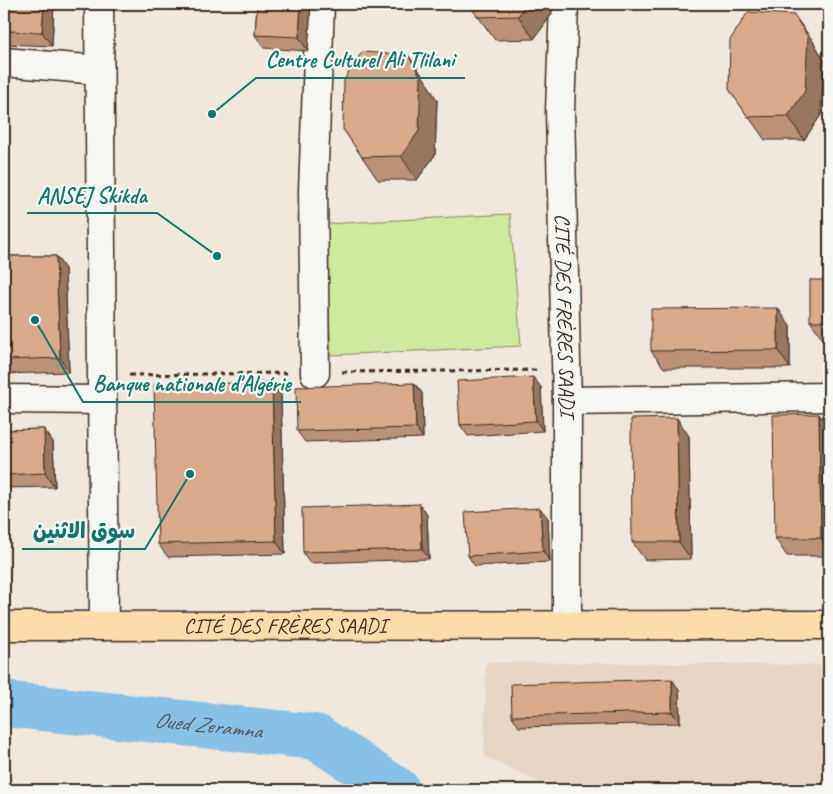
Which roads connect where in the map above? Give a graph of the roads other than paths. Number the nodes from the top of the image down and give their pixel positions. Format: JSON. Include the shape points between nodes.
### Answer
{"nodes":[{"id":1,"x":99,"y":4,"type":"edge"},
{"id":2,"x":320,"y":4,"type":"edge"},
{"id":3,"x":564,"y":4,"type":"edge"},
{"id":4,"x":4,"y":62,"type":"edge"},
{"id":5,"x":100,"y":70,"type":"junction"},
{"id":6,"x":315,"y":373,"type":"dead end"},
{"id":7,"x":829,"y":397,"type":"edge"},
{"id":8,"x":4,"y":399,"type":"edge"},
{"id":9,"x":102,"y":400,"type":"junction"},
{"id":10,"x":567,"y":401,"type":"junction"},
{"id":11,"x":829,"y":625,"type":"edge"},
{"id":12,"x":4,"y":626,"type":"edge"},
{"id":13,"x":104,"y":626,"type":"junction"},
{"id":14,"x":568,"y":626,"type":"junction"}],
"edges":[{"from":1,"to":5,"type":"street"},
{"from":2,"to":6,"type":"street","via":[[312,191]]},
{"from":3,"to":10,"type":"street","name":"CITÉ DES FRÈRES SAADI","via":[[560,111]]},
{"from":4,"to":5,"type":"street"},
{"from":5,"to":9,"type":"street"},
{"from":7,"to":10,"type":"street"},
{"from":8,"to":9,"type":"street"},
{"from":9,"to":13,"type":"street"},
{"from":10,"to":14,"type":"street","name":"CITÉ DES FRÈRES SAADI"},
{"from":11,"to":14,"type":"main road","name":"CITÉ DES FRÈRES SAADI"},
{"from":12,"to":13,"type":"main road","name":"CITÉ DES FRÈRES SAADI"},
{"from":13,"to":14,"type":"main road","name":"CITÉ DES FRÈRES SAADI"}]}
